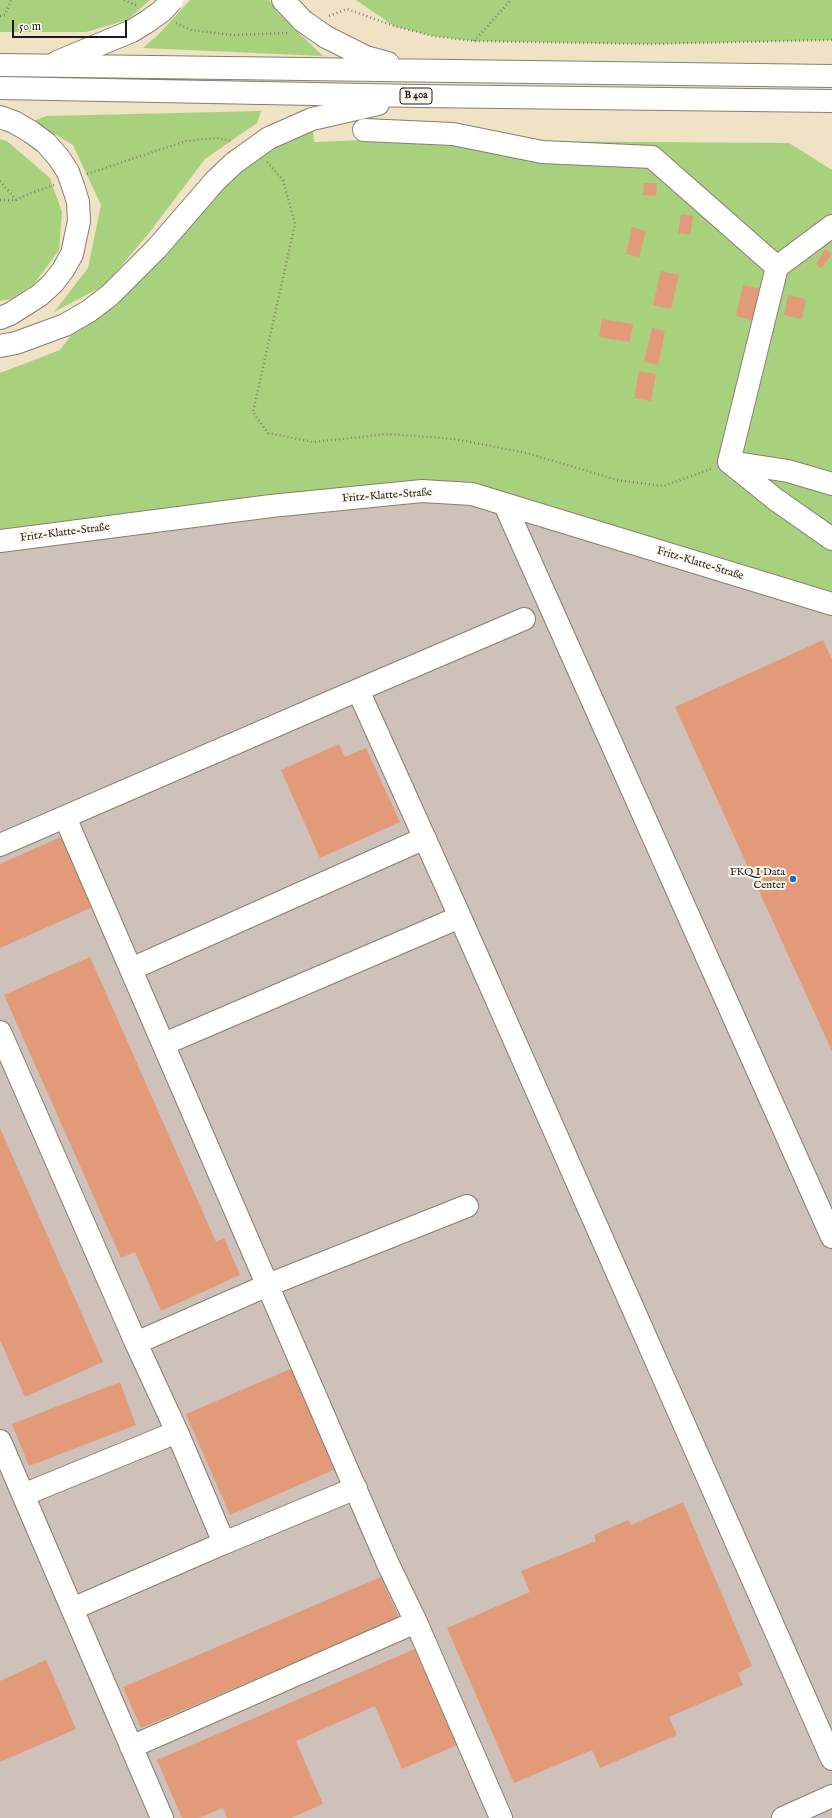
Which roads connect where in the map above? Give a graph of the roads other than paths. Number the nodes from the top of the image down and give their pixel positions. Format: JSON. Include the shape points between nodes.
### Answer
{"nodes":[{"id":1,"x":283,"y":0,"type":"edge"},
{"id":2,"x":172,"y":10,"type":"edge"},
{"id":3,"x":0,"y":65,"type":"edge"},
{"id":4,"x":48,"y":65,"type":"junction"},
{"id":5,"x":414,"y":70,"type":"junction"},
{"id":6,"x":832,"y":76,"type":"edge"},
{"id":7,"x":0,"y":88,"type":"edge"},
{"id":8,"x":419,"y":96,"type":"junction"},
{"id":9,"x":832,"y":101,"type":"edge"},
{"id":10,"x":0,"y":117,"type":"edge"},
{"id":11,"x":364,"y":130,"type":"dead end"},
{"id":12,"x":832,"y":226,"type":"edge"},
{"id":13,"x":777,"y":267,"type":"junction"},
{"id":14,"x":0,"y":318,"type":"edge"},
{"id":15,"x":0,"y":346,"type":"edge"},
{"id":16,"x":729,"y":462,"type":"junction"},
{"id":17,"x":832,"y":484,"type":"edge"},
{"id":18,"x":505,"y":505,"type":"junction"},
{"id":19,"x":832,"y":539,"type":"edge"},
{"id":20,"x":0,"y":541,"type":"edge"},
{"id":21,"x":832,"y":604,"type":"edge"},
{"id":22,"x":524,"y":619,"type":"dead end"},
{"id":23,"x":358,"y":690,"type":"junction"},
{"id":24,"x":65,"y":817,"type":"junction"},
{"id":25,"x":425,"y":838,"type":"junction"},
{"id":26,"x":0,"y":845,"type":"edge"},
{"id":27,"x":460,"y":917,"type":"junction"},
{"id":28,"x":132,"y":968,"type":"junction"},
{"id":29,"x":0,"y":1032,"type":"edge"},
{"id":30,"x":164,"y":1044,"type":"junction"},
{"id":31,"x":467,"y":1206,"type":"dead end"},
{"id":32,"x":832,"y":1237,"type":"edge"},
{"id":33,"x":268,"y":1284,"type":"junction"},
{"id":34,"x":136,"y":1343,"type":"junction"},
{"id":35,"x":177,"y":1432,"type":"junction"},
{"id":36,"x":0,"y":1441,"type":"edge"},
{"id":37,"x":356,"y":1488,"type":"junction"},
{"id":38,"x":23,"y":1495,"type":"junction"},
{"id":39,"x":224,"y":1543,"type":"junction"},
{"id":40,"x":72,"y":1609,"type":"junction"},
{"id":41,"x":416,"y":1622,"type":"junction"},
{"id":42,"x":131,"y":1747,"type":"junction"},
{"id":43,"x":832,"y":1759,"type":"edge"},
{"id":44,"x":832,"y":1796,"type":"edge"},
{"id":45,"x":162,"y":1818,"type":"edge"},
{"id":46,"x":501,"y":1818,"type":"edge"},
{"id":47,"x":783,"y":1818,"type":"edge"}],
"edges":[{"from":1,"to":5,"type":"main road","bridge":true,"via":[[296,27],[326,27],[366,57]]},
{"from":2,"to":4,"type":"main road","bridge":true,"via":[[146,15],[132,31]]},
{"from":3,"to":4,"type":"main road"},
{"from":4,"to":5,"type":"main road"},
{"from":5,"to":6,"type":"main road"},
{"from":7,"to":8,"type":"main road","number":"B 40a"},
{"from":8,"to":9,"type":"main road","number":"B 40a"},
{"from":8,"to":15,"type":"main road","bridge":true,"via":[[312,119],[266,148],[236,153],[157,248],[110,295],[65,325],[16,343]]},
{"from":10,"to":14,"type":"main road","via":[[25,129],[46,144],[59,158],[72,180],[78,202],[79,221],[72,254],[53,283],[40,295]]},
{"from":11,"to":13,"type":"main road","via":[[453,134],[542,152],[652,157]]},
{"from":12,"to":13,"type":"main road"},
{"from":13,"to":16,"type":"main road"},
{"from":16,"to":17,"type":"main road","via":[[788,471]]},
{"from":16,"to":19,"type":"main road","via":[[775,499]]},
{"from":18,"to":20,"type":"main road","name":"Fritz-Klatte-Straße","via":[[472,494],[422,491],[271,506]]},
{"from":18,"to":21,"type":"main road","name":"Fritz-Klatte-Straße"},
{"from":18,"to":32,"type":"main road"},
{"from":22,"to":23,"type":"main road"},
{"from":23,"to":24,"type":"main road"},
{"from":23,"to":25,"type":"main road"},
{"from":24,"to":26,"type":"main road"},
{"from":24,"to":28,"type":"main road"},
{"from":25,"to":27,"type":"main road"},
{"from":25,"to":28,"type":"main road"},
{"from":27,"to":30,"type":"main road"},
{"from":27,"to":43,"type":"main road"},
{"from":28,"to":30,"type":"main road"},
{"from":29,"to":34,"type":"main road"},
{"from":30,"to":33,"type":"main road"},
{"from":31,"to":33,"type":"main road"},
{"from":33,"to":34,"type":"main road"},
{"from":33,"to":37,"type":"main road"},
{"from":34,"to":35,"type":"main road"},
{"from":35,"to":38,"type":"main road"},
{"from":35,"to":39,"type":"main road"},
{"from":36,"to":38,"type":"main road"},
{"from":37,"to":39,"type":"main road"},
{"from":37,"to":41,"type":"main road"},
{"from":38,"to":40,"type":"main road"},
{"from":39,"to":40,"type":"main road"},
{"from":40,"to":42,"type":"main road"},
{"from":41,"to":42,"type":"main road"},
{"from":41,"to":46,"type":"main road"},
{"from":42,"to":45,"type":"main road"},
{"from":44,"to":47,"type":"main road"}]}
